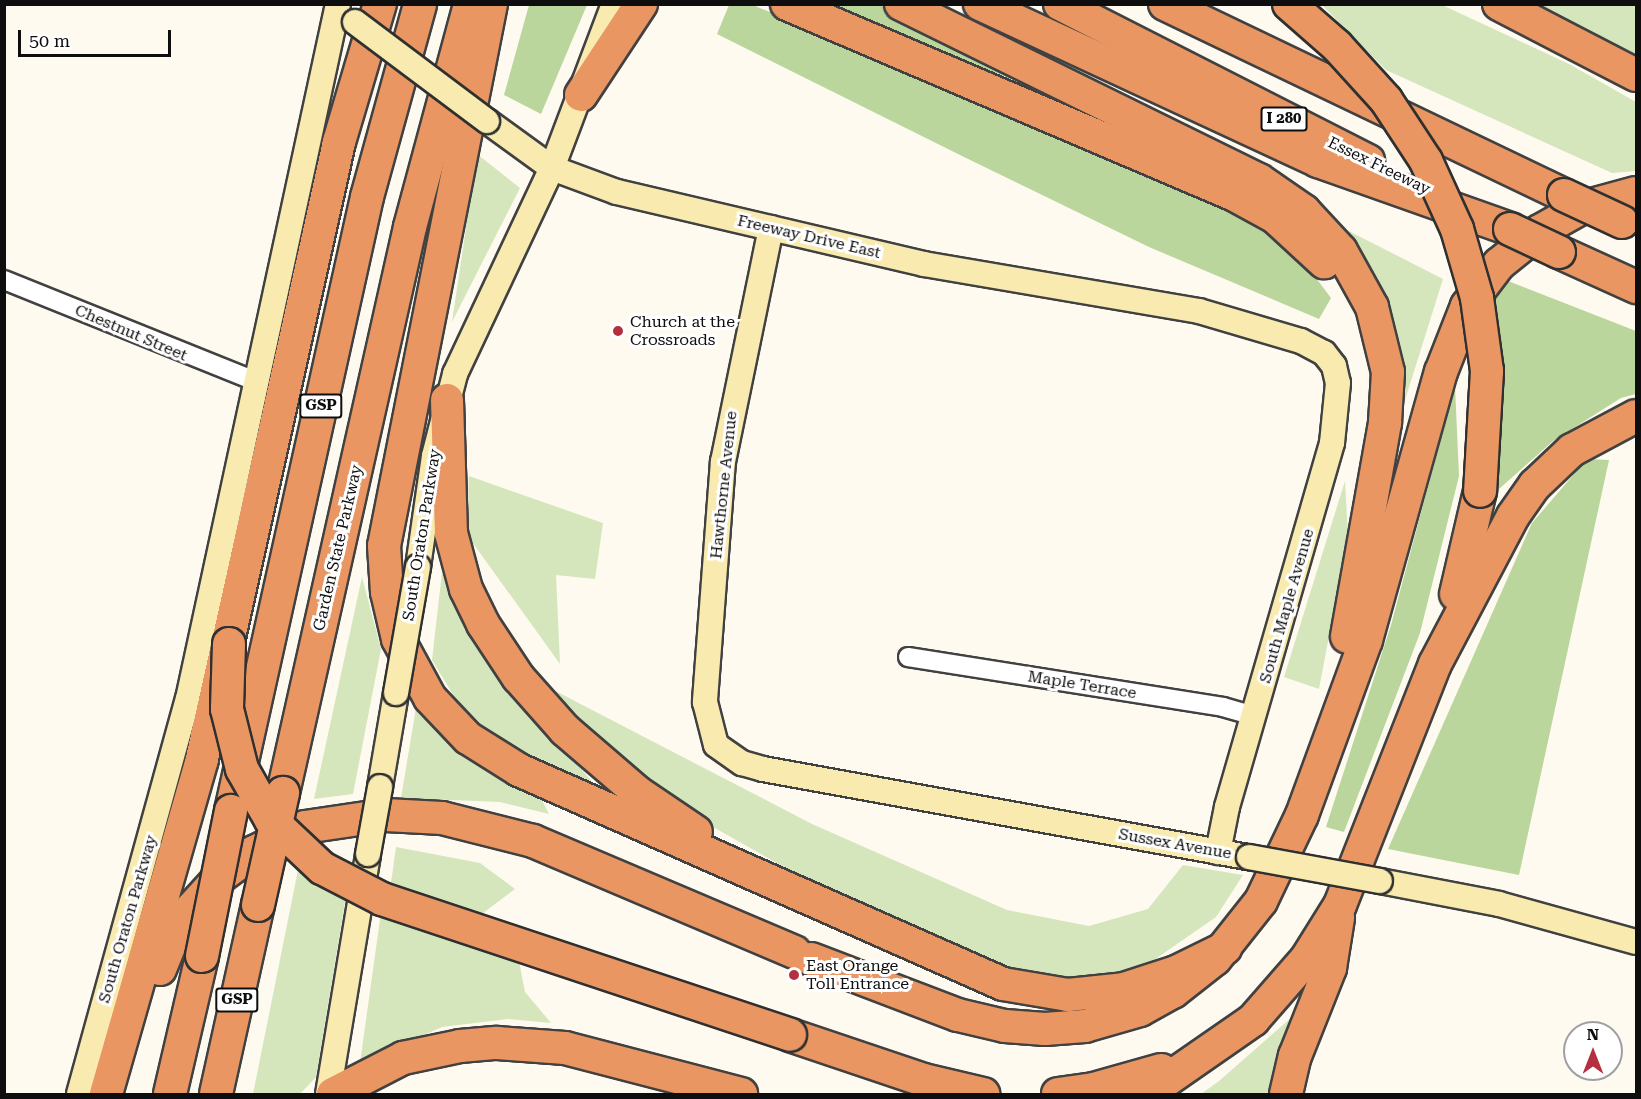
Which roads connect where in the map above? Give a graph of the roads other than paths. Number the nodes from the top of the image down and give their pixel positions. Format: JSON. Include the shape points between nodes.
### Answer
{"nodes":[{"id":1,"x":420,"y":4,"type":"edge"},
{"id":2,"x":470,"y":4,"type":"edge"},
{"id":3,"x":491,"y":4,"type":"edge"},
{"id":4,"x":614,"y":4,"type":"edge"},
{"id":5,"x":641,"y":4,"type":"edge"},
{"id":6,"x":787,"y":4,"type":"edge"},
{"id":7,"x":901,"y":4,"type":"edge"},
{"id":8,"x":980,"y":4,"type":"edge"},
{"id":9,"x":1060,"y":4,"type":"edge"},
{"id":10,"x":1165,"y":4,"type":"edge"},
{"id":11,"x":1289,"y":4,"type":"edge"},
{"id":12,"x":1499,"y":4,"type":"edge"},
{"id":13,"x":349,"y":8,"type":"edge"},
{"id":14,"x":1636,"y":75,"type":"edge"},
{"id":15,"x":581,"y":95,"type":"junction"},
{"id":16,"x":552,"y":168,"type":"junction"},
{"id":17,"x":1636,"y":193,"type":"edge"},
{"id":18,"x":1629,"y":226,"type":"edge"},
{"id":19,"x":771,"y":228,"type":"junction"},
{"id":20,"x":1510,"y":229,"type":"junction"},
{"id":21,"x":4,"y":280,"type":"edge"},
{"id":22,"x":1636,"y":287,"type":"edge"},
{"id":23,"x":1330,"y":360,"type":"joint"},
{"id":24,"x":258,"y":382,"type":"junction"},
{"id":25,"x":447,"y":400,"type":"junction"},
{"id":26,"x":1636,"y":416,"type":"edge"},
{"id":27,"x":1379,"y":456,"type":"junction"},
{"id":28,"x":229,"y":644,"type":"junction"},
{"id":29,"x":908,"y":657,"type":"dead end"},
{"id":30,"x":1435,"y":664,"type":"junction"},
{"id":31,"x":1255,"y":716,"type":"junction"},
{"id":32,"x":716,"y":745,"type":"joint"},
{"id":33,"x":1319,"y":767,"type":"junction"},
{"id":34,"x":1218,"y":852,"type":"junction"},
{"id":35,"x":1340,"y":905,"type":"junction"},
{"id":36,"x":844,"y":914,"type":"junction"},
{"id":37,"x":1636,"y":942,"type":"edge"},
{"id":38,"x":1225,"y":948,"type":"junction"},
{"id":39,"x":1180,"y":1070,"type":"junction"},
{"id":40,"x":79,"y":1095,"type":"edge"},
{"id":41,"x":106,"y":1095,"type":"edge"},
{"id":42,"x":127,"y":1095,"type":"edge"},
{"id":43,"x":170,"y":1095,"type":"edge"},
{"id":44,"x":216,"y":1095,"type":"edge"},
{"id":45,"x":328,"y":1095,"type":"edge"},
{"id":46,"x":333,"y":1095,"type":"edge"},
{"id":47,"x":741,"y":1095,"type":"edge"},
{"id":48,"x":983,"y":1095,"type":"edge"},
{"id":49,"x":1058,"y":1095,"type":"edge"},
{"id":50,"x":1138,"y":1095,"type":"edge"},
{"id":51,"x":1286,"y":1095,"type":"edge"}],
"edges":[{"from":1,"to":43,"type":"highway","number":"GSP","bridge":true,"via":[[367,197]]},
{"from":2,"to":44,"type":"highway","name":"Garden State Parkway","number":"GSP","bridge":true,"via":[[406,245]]},
{"from":3,"to":36,"type":"highway","via":[[388,516],[385,578],[398,639],[430,698],[458,729],[491,755]]},
{"from":4,"to":15,"type":"street","name":"South Oraton Parkway"},
{"from":5,"to":15,"type":"highway"},
{"from":6,"to":27,"type":"highway","via":[[1210,183],[1288,227],[1326,264],[1358,319],[1376,378]]},
{"from":7,"to":27,"type":"highway","via":[[1259,180],[1304,211],[1350,265],[1378,322],[1388,388]]},
{"from":8,"to":20,"type":"highway","via":[[1309,158]]},
{"from":9,"to":20,"type":"highway","name":"Essex Freeway","number":"I 280"},
{"from":10,"to":18,"type":"highway","bridge":true},
{"from":11,"to":30,"type":"highway","bridge":true,"via":[[1337,46],[1386,100],[1426,161],[1457,229],[1477,298],[1487,371],[1480,491],[1466,558]]},
{"from":12,"to":14,"type":"highway"},
{"from":13,"to":16,"type":"street","name":"Freeway Drive East","bridge":true,"via":[[487,122]]},
{"from":13,"to":24,"type":"street","name":"South Oraton Parkway","via":[[303,156]]},
{"from":13,"to":28,"type":"highway","via":[[339,142]]},
{"from":15,"to":16,"type":"street","name":"South Oraton Parkway"},
{"from":16,"to":19,"type":"street","name":"Freeway Drive East","via":[[617,192]]},
{"from":16,"to":25,"type":"street","name":"South Oraton Parkway","via":[[473,330]]},
{"from":17,"to":33,"type":"highway","via":[[1581,208],[1540,231],[1499,264],[1467,306],[1441,372],[1363,648]]},
{"from":19,"to":23,"type":"street","name":"Freeway Drive East","via":[[924,264],[1214,314],[1311,345]]},
{"from":19,"to":32,"type":"street","name":"Hawthorne Avenue","via":[[723,461],[705,702]]},
{"from":20,"to":22,"type":"highway","name":"Essex Freeway","number":"I 280","bridge":true},
{"from":21,"to":24,"type":"street","name":"Chestnut Street"},
{"from":23,"to":31,"type":"street","name":"South Maple Avenue","via":[[1337,373],[1339,397],[1332,443]]},
{"from":24,"to":40,"type":"street","name":"South Oraton Parkway","via":[[172,763]]},
{"from":25,"to":36,"type":"highway","via":[[454,552],[474,607],[518,677],[565,730],[664,811],[722,849]]},
{"from":25,"to":45,"type":"street","name":"South Oraton Parkway","bridge":true},
{"from":26,"to":30,"type":"highway","via":[[1578,445],[1535,485],[1486,564]]},
{"from":27,"to":33,"type":"highway","via":[[1353,609]]},
{"from":28,"to":41,"type":"highway","bridge":true,"via":[[195,784]]},
{"from":28,"to":48,"type":"highway","bridge":true,"via":[[227,709],[242,769],[271,820],[322,868],[382,899],[924,1080]]},
{"from":29,"to":31,"type":"street","name":"Maple Terrace","via":[[1223,707]]},
{"from":30,"to":35,"type":"highway"},
{"from":31,"to":34,"type":"street","name":"South Maple Avenue","via":[[1227,807]]},
{"from":32,"to":34,"type":"street","name":"Sussex Avenue","via":[[741,763],[763,769]]},
{"from":33,"to":38,"type":"highway","via":[[1271,883]]},
{"from":34,"to":37,"type":"street","name":"Sussex Avenue","bridge":true,"via":[[1499,904]]},
{"from":35,"to":39,"type":"highway","via":[[1306,958],[1253,1020],[1224,1044]]},
{"from":35,"to":51,"type":"highway","via":[[1330,968],[1295,1056]]},
{"from":36,"to":38,"type":"highway","via":[[987,978],[1044,993],[1086,994],[1142,984]]},
{"from":38,"to":42,"type":"highway","via":[[1189,981],[1140,1010],[1085,1026],[1005,1026],[958,1015],[802,955],[569,854],[498,830],[424,816],[336,820],[291,832],[254,852],[216,881],[182,920],[156,979]]},
{"from":39,"to":49,"type":"highway","via":[[1155,1070],[1094,1089]]},
{"from":39,"to":50,"type":"highway"},
{"from":46,"to":47,"type":"highway","via":[[404,1058],[497,1043],[564,1048]]}]}
